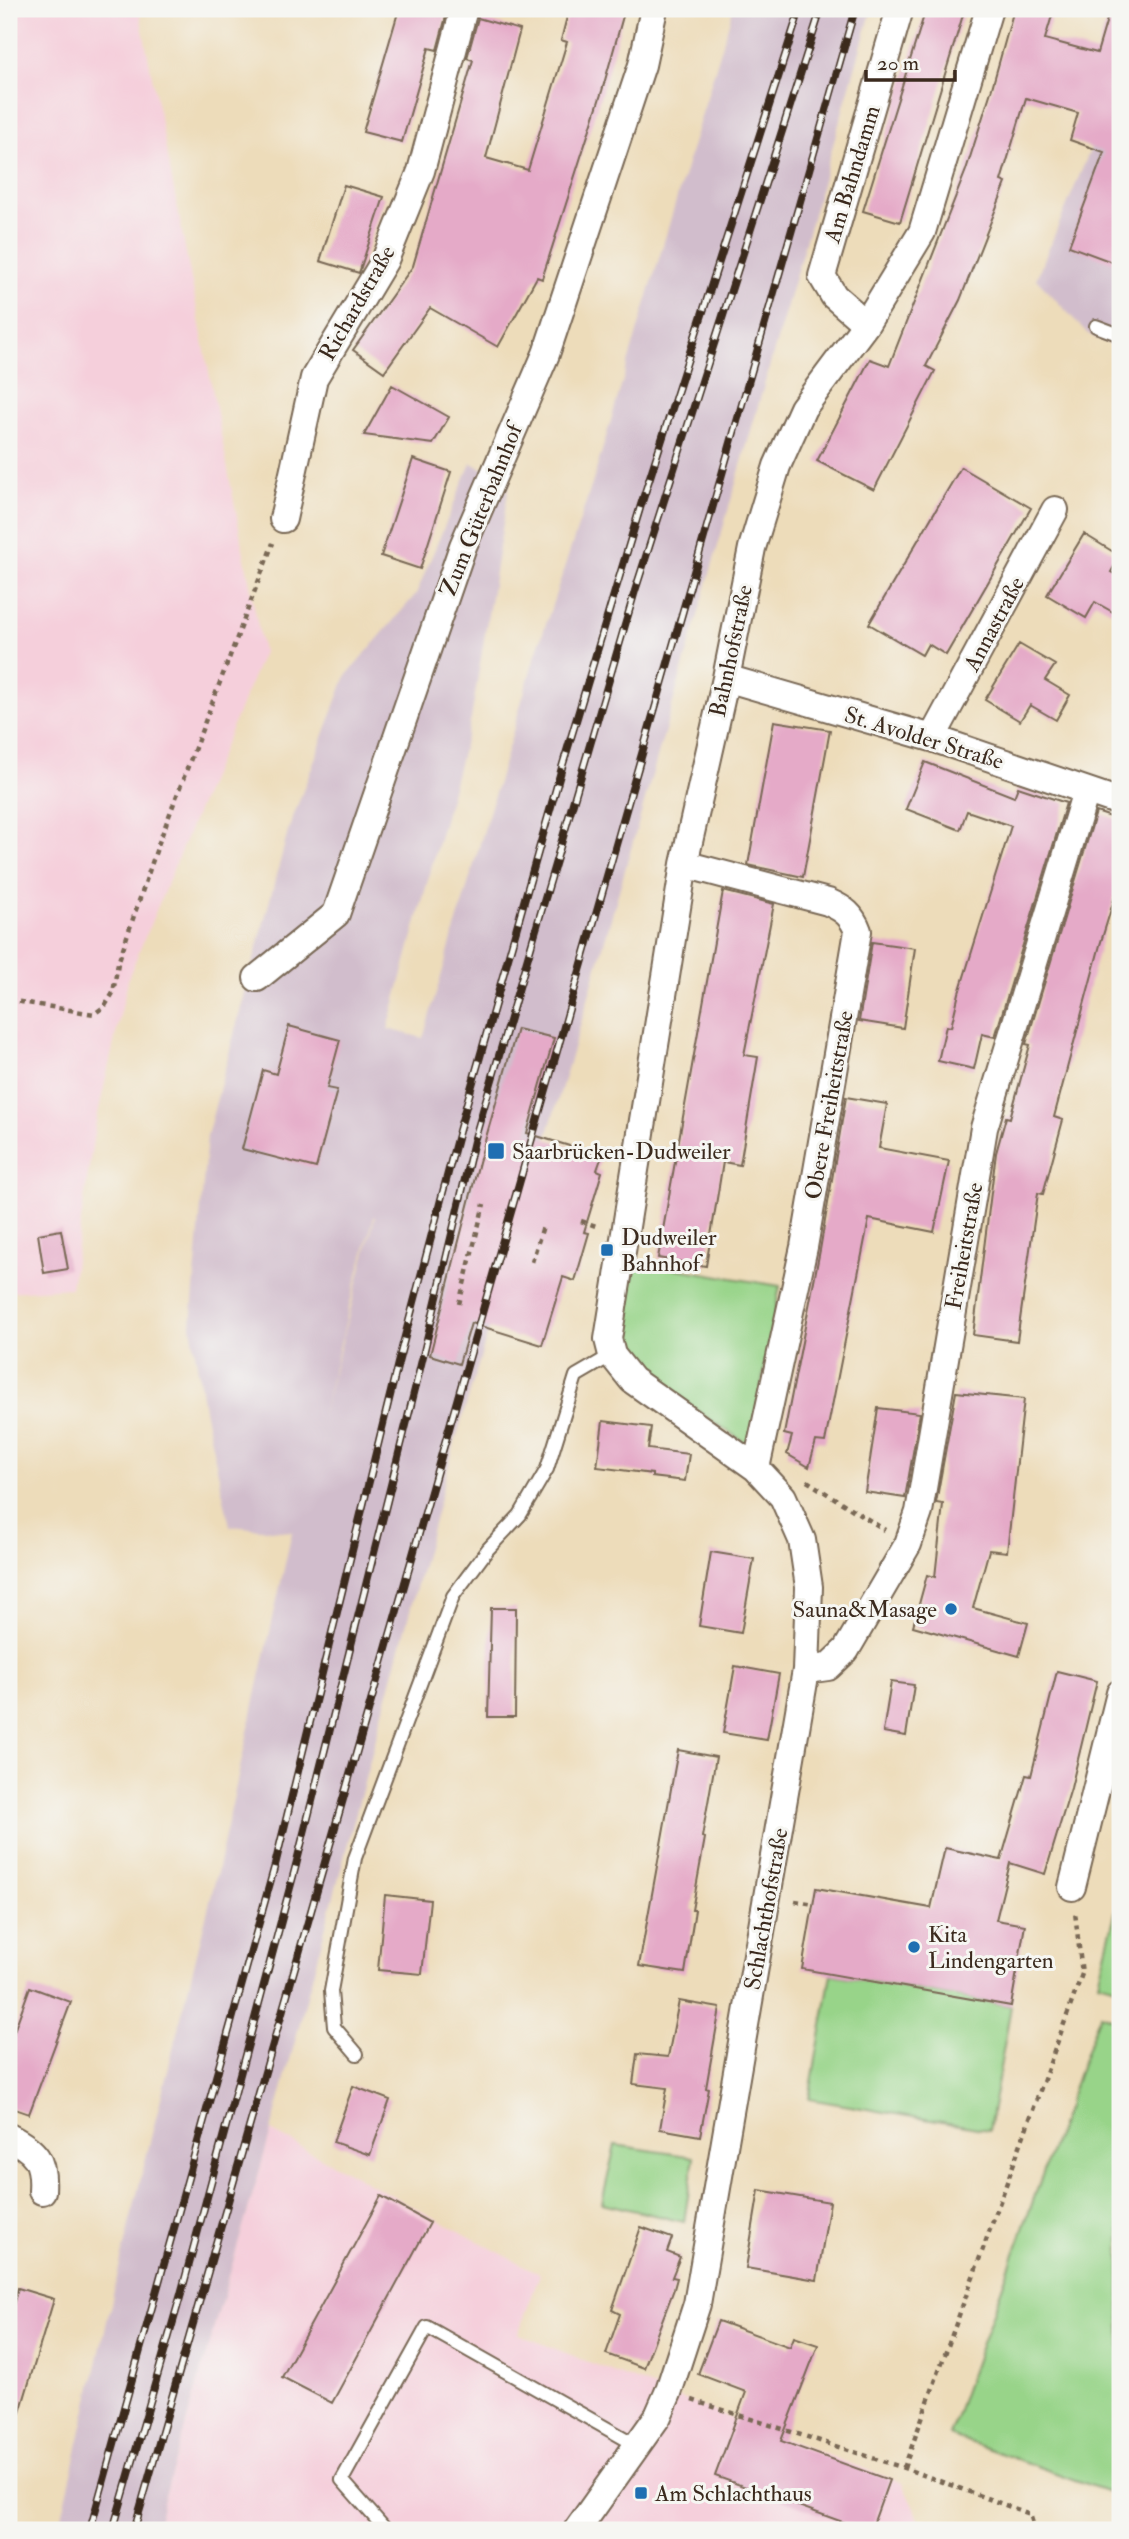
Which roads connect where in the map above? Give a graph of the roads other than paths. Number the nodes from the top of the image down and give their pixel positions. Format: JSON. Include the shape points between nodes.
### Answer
{"nodes":[{"id":1,"x":464,"y":9,"type":"edge"},
{"id":2,"x":654,"y":9,"type":"edge"},
{"id":3,"x":900,"y":9,"type":"edge"},
{"id":4,"x":989,"y":9,"type":"edge"},
{"id":5,"x":866,"y":324,"type":"junction"},
{"id":6,"x":1096,"y":326,"type":"dead end"},
{"id":7,"x":1120,"y":335,"type":"edge"},
{"id":8,"x":1055,"y":510,"type":"dead end"},
{"id":9,"x":282,"y":519,"type":"road end"},
{"id":10,"x":726,"y":678,"type":"junction"},
{"id":11,"x":932,"y":738,"type":"junction"},
{"id":12,"x":1086,"y":791,"type":"junction"},
{"id":13,"x":1120,"y":802,"type":"edge"},
{"id":14,"x":684,"y":864,"type":"junction"},
{"id":15,"x":257,"y":978,"type":"dead end"},
{"id":16,"x":610,"y":1347,"type":"junction"},
{"id":17,"x":756,"y":1468,"type":"junction"},
{"id":18,"x":806,"y":1670,"type":"junction"},
{"id":19,"x":1120,"y":1693,"type":"edge"},
{"id":20,"x":1072,"y":1887,"type":"road end"},
{"id":21,"x":358,"y":2054,"type":"dead end"},
{"id":22,"x":9,"y":2137,"type":"edge"},
{"id":23,"x":42,"y":2191,"type":"dead end"},
{"id":24,"x":638,"y":2446,"type":"junction"},
{"id":25,"x":386,"y":2530,"type":"edge"},
{"id":26,"x":577,"y":2530,"type":"edge"}],
"edges":[{"from":1,"to":9,"type":"street","name":"Richardstraße","via":[[421,171],[396,235],[314,378]]},
{"from":2,"to":15,"type":"street","name":"Zum Güterbahnhof","via":[[642,65],[546,354],[463,546],[336,915]]},
{"from":3,"to":5,"type":"street","name":"Am Bahndamm","via":[[822,276],[834,296]]},
{"from":4,"to":5,"type":"street","name":"Bahnhofstraße","via":[[922,232]]},
{"from":5,"to":10,"type":"street","name":"Bahnhofstraße","via":[[803,408],[777,466],[752,548]]},
{"from":6,"to":7,"type":"lane"},
{"from":8,"to":11,"type":"street","name":"Annastraße"},
{"from":10,"to":11,"type":"street","name":"St. Avolder Straße"},
{"from":10,"to":14,"type":"street","name":"Bahnhofstraße"},
{"from":11,"to":12,"type":"street","name":"St. Avolder Straße"},
{"from":12,"to":13,"type":"street","name":"St. Avolder Straße"},
{"from":12,"to":18,"type":"street","name":"Freiheitstraße","via":[[984,1128],[919,1511],[900,1539],[846,1650],[828,1667]]},
{"from":14,"to":16,"type":"street","name":"Bahnhofstraße"},
{"from":14,"to":17,"type":"street","name":"Obere Freiheitstraße","via":[[828,902],[843,908],[858,931],[808,1227]]},
{"from":16,"to":17,"type":"street","name":"Schlachthofstraße","via":[[632,1380]]},
{"from":16,"to":21,"type":"lane","via":[[576,1376],[547,1469],[520,1515],[453,1596],[355,1858],[331,1991],[334,2028]]},
{"from":17,"to":18,"type":"street","name":"Schlachthofstraße","via":[[783,1497],[802,1540],[809,1587]]},
{"from":18,"to":24,"type":"street","name":"Schlachthofstraße","via":[[703,2275],[668,2393]]},
{"from":19,"to":20,"type":"street"},
{"from":22,"to":23,"type":"street","via":[[39,2158]]},
{"from":24,"to":25,"type":"lane","via":[[427,2327],[342,2480]]},
{"from":24,"to":26,"type":"street","name":"Schlachthofstraße"}]}
